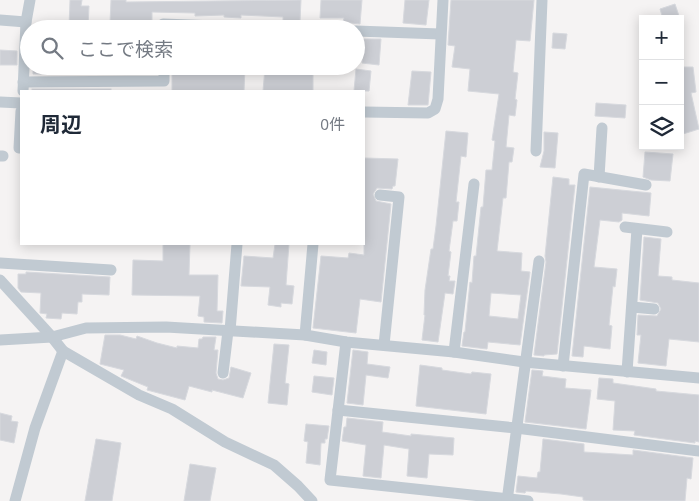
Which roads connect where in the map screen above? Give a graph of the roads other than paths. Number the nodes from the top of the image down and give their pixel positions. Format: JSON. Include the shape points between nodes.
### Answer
{"nodes":[{"id":1,"x":30,"y":0,"type":"edge"},
{"id":2,"x":443,"y":0,"type":"edge"},
{"id":3,"x":542,"y":0,"type":"edge"},
{"id":4,"x":0,"y":20,"type":"edge"},
{"id":5,"x":26,"y":20,"type":"edge"},
{"id":6,"x":20,"y":22,"type":"edge"},
{"id":7,"x":365,"y":31,"type":"edge"},
{"id":8,"x":440,"y":34,"type":"junction"},
{"id":9,"x":164,"y":75,"type":"edge"},
{"id":10,"x":23,"y":86,"type":"edge"},
{"id":11,"x":0,"y":102,"type":"edge"},
{"id":12,"x":20,"y":104,"type":"edge"},
{"id":13,"x":365,"y":112,"type":"edge"},
{"id":14,"x":602,"y":128,"type":"dead end"},
{"id":15,"x":20,"y":130,"type":"edge"},
{"id":16,"x":20,"y":148,"type":"edge"},
{"id":17,"x":536,"y":151,"type":"dead end"},
{"id":18,"x":599,"y":177,"type":"junction"},
{"id":19,"x":474,"y":184,"type":"dead end"},
{"id":20,"x":646,"y":185,"type":"dead end"},
{"id":21,"x":380,"y":195,"type":"dead end"},
{"id":22,"x":625,"y":228,"type":"dead end"},
{"id":23,"x":637,"y":229,"type":"junction"},
{"id":24,"x":667,"y":232,"type":"dead end"},
{"id":25,"x":236,"y":245,"type":"edge"},
{"id":26,"x":314,"y":245,"type":"edge"},
{"id":27,"x":538,"y":261,"type":"dead end"},
{"id":28,"x":0,"y":263,"type":"edge"},
{"id":29,"x":110,"y":270,"type":"dead end"},
{"id":30,"x":0,"y":280,"type":"edge"},
{"id":31,"x":632,"y":307,"type":"junction"},
{"id":32,"x":654,"y":309,"type":"dead end"},
{"id":33,"x":229,"y":331,"type":"junction"},
{"id":34,"x":305,"y":335,"type":"junction"},
{"id":35,"x":52,"y":337,"type":"junction"},
{"id":36,"x":0,"y":340,"type":"edge"},
{"id":37,"x":346,"y":342,"type":"junction"},
{"id":38,"x":384,"y":345,"type":"junction"},
{"id":39,"x":63,"y":351,"type":"junction"},
{"id":40,"x":454,"y":352,"type":"junction"},
{"id":41,"x":524,"y":362,"type":"junction"},
{"id":42,"x":563,"y":366,"type":"junction"},
{"id":43,"x":627,"y":372,"type":"junction"},
{"id":44,"x":223,"y":373,"type":"dead end"},
{"id":45,"x":699,"y":378,"type":"edge"},
{"id":46,"x":338,"y":410,"type":"junction"},
{"id":47,"x":516,"y":428,"type":"junction"},
{"id":48,"x":699,"y":451,"type":"edge"},
{"id":49,"x":507,"y":500,"type":"edge"},
{"id":50,"x":16,"y":501,"type":"edge"},
{"id":51,"x":312,"y":501,"type":"edge"},
{"id":52,"x":528,"y":501,"type":"edge"}],
"edges":[{"from":1,"to":5,"type":"street"},
{"from":2,"to":8,"type":"street"},
{"from":3,"to":17,"type":"street"},
{"from":4,"to":6,"type":"street"},
{"from":7,"to":8,"type":"street"},
{"from":8,"to":13,"type":"street","via":[[435,109],[428,113]]},
{"from":9,"to":10,"type":"street","via":[[164,81]]},
{"from":11,"to":12,"type":"street"},
{"from":14,"to":18,"type":"street"},
{"from":15,"to":16,"type":"street"},
{"from":18,"to":20,"type":"street"},
{"from":18,"to":42,"type":"street","via":[[584,174]]},
{"from":19,"to":40,"type":"street"},
{"from":21,"to":38,"type":"street","via":[[399,197]]},
{"from":22,"to":23,"type":"street"},
{"from":23,"to":24,"type":"street"},
{"from":23,"to":31,"type":"street"},
{"from":25,"to":33,"type":"street"},
{"from":26,"to":34,"type":"street"},
{"from":27,"to":41,"type":"street"},
{"from":28,"to":29,"type":"street"},
{"from":30,"to":35,"type":"street"},
{"from":31,"to":32,"type":"street"},
{"from":31,"to":43,"type":"street"},
{"from":33,"to":34,"type":"street"},
{"from":33,"to":35,"type":"street","via":[[166,327],[86,328]]},
{"from":33,"to":44,"type":"street"},
{"from":34,"to":37,"type":"street"},
{"from":35,"to":36,"type":"street"},
{"from":35,"to":39,"type":"street"},
{"from":37,"to":38,"type":"street"},
{"from":37,"to":46,"type":"street"},
{"from":38,"to":40,"type":"street"},
{"from":39,"to":50,"type":"street","via":[[35,428]]},
{"from":39,"to":51,"type":"street","via":[[139,395],[172,408],[224,442],[274,466]]},
{"from":40,"to":41,"type":"street"},
{"from":41,"to":42,"type":"street"},
{"from":41,"to":47,"type":"street"},
{"from":42,"to":43,"type":"street"},
{"from":43,"to":45,"type":"street"},
{"from":46,"to":47,"type":"street"},
{"from":46,"to":49,"type":"street","via":[[330,480]]},
{"from":47,"to":48,"type":"street"},
{"from":47,"to":49,"type":"street"},
{"from":49,"to":52,"type":"street"}]}
